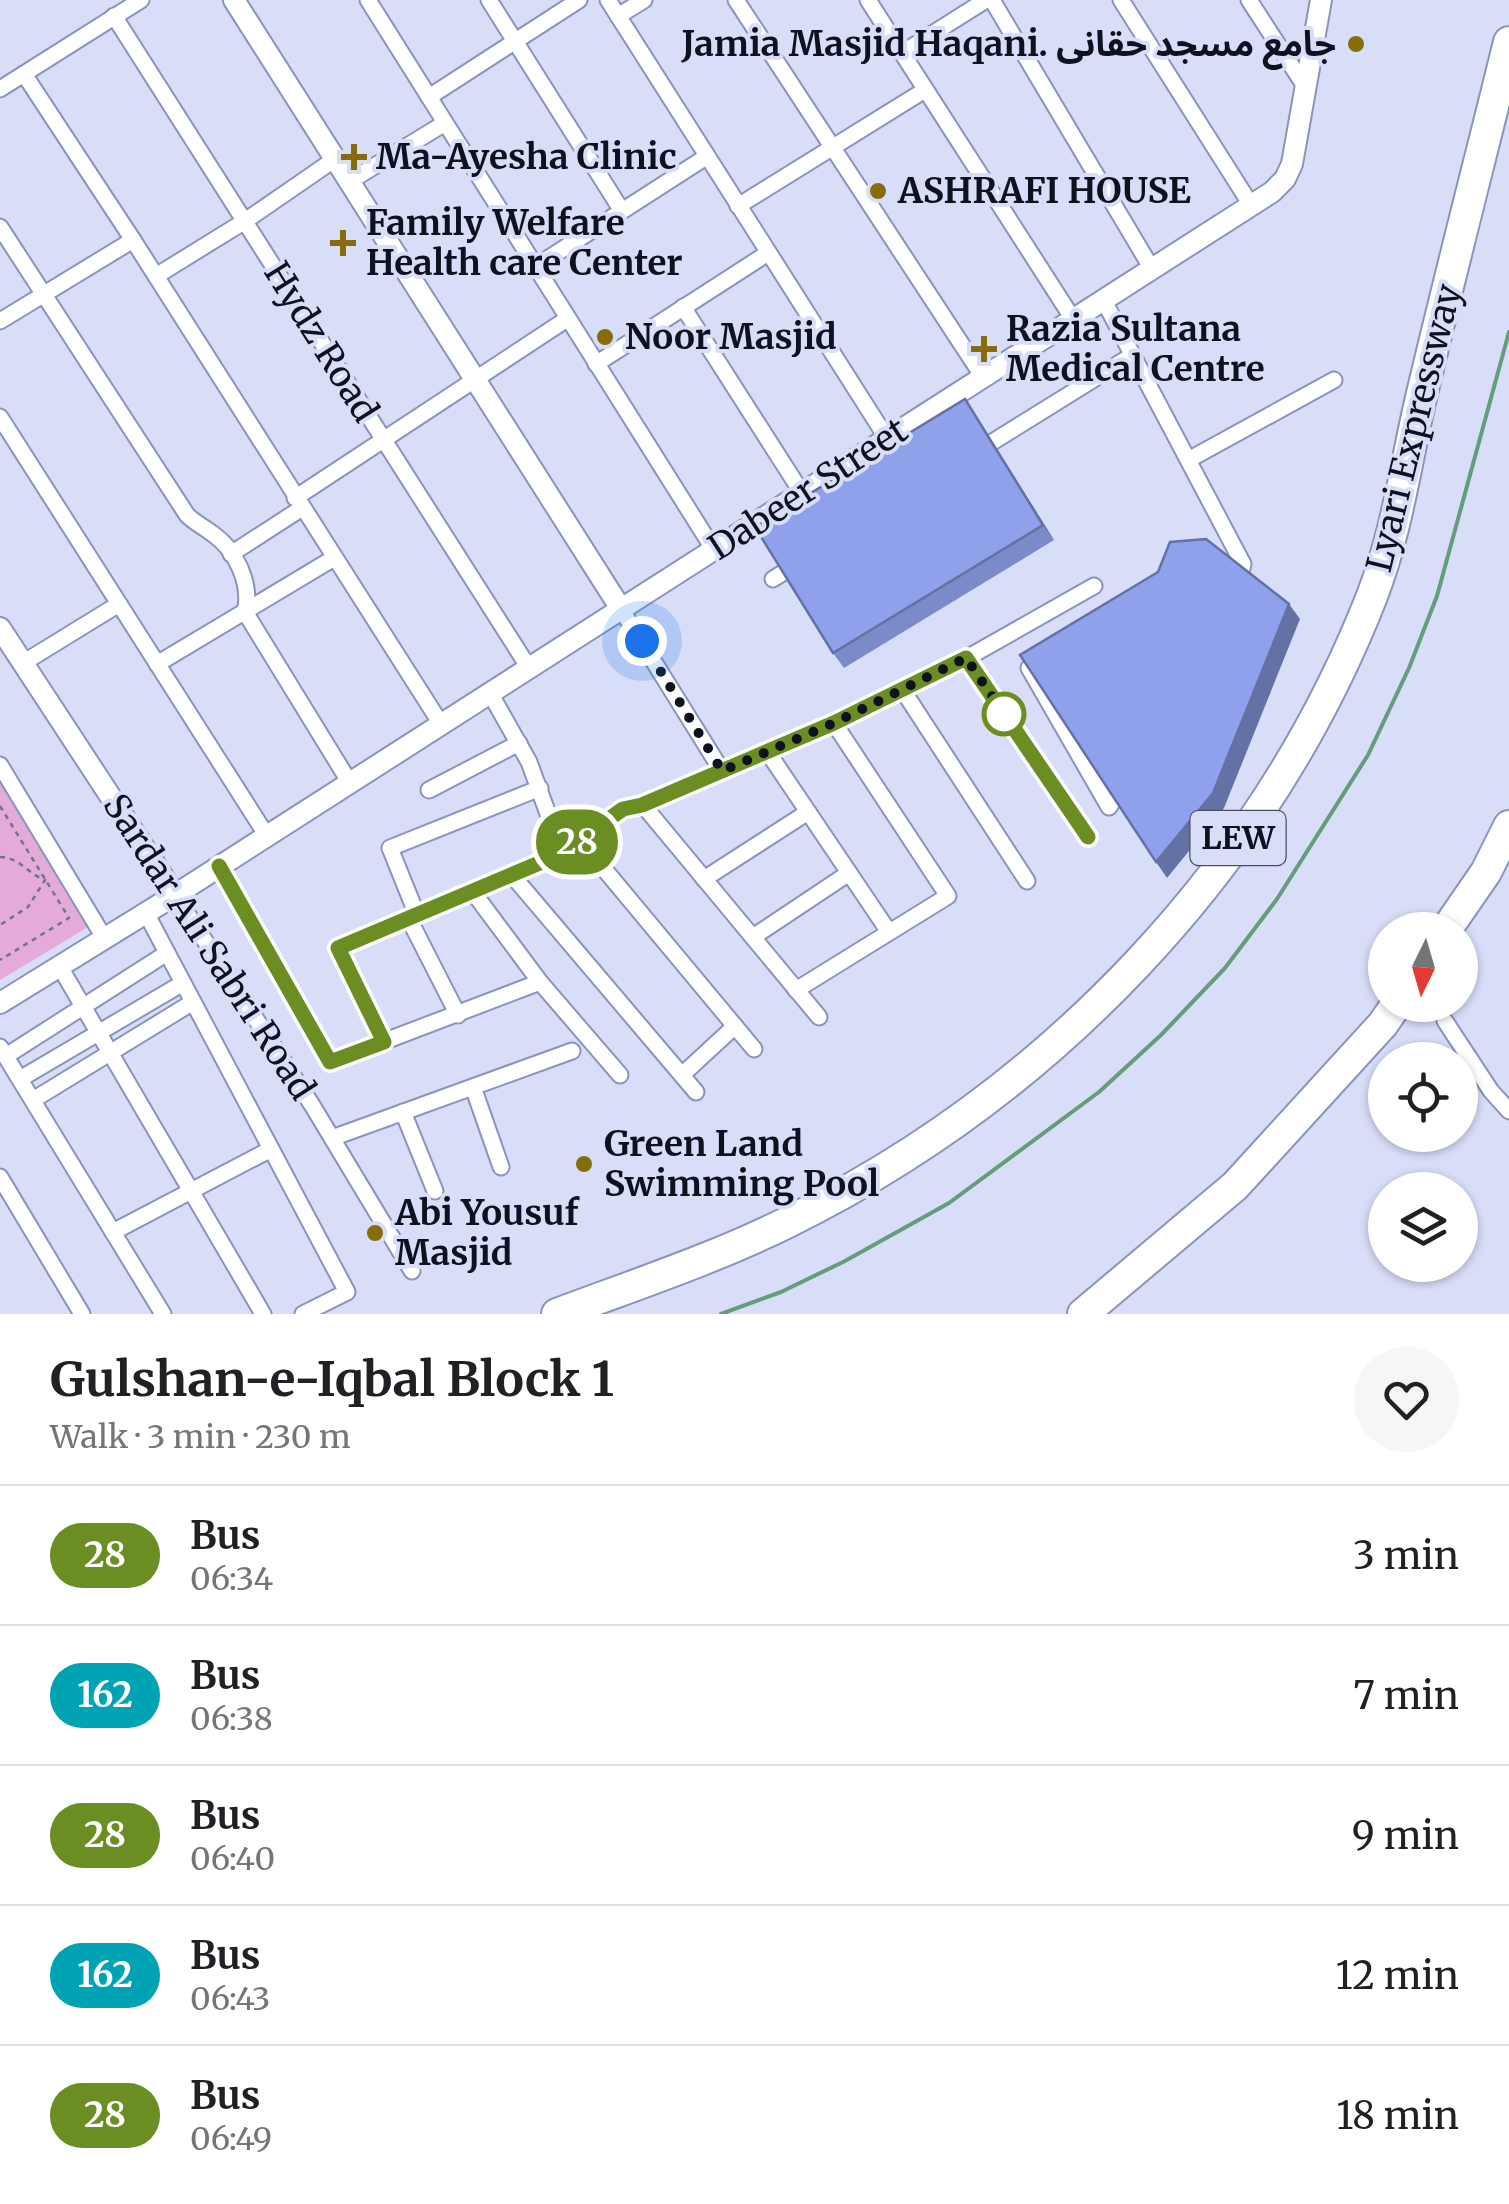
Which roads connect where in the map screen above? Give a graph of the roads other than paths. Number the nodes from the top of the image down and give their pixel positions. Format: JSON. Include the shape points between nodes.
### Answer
{"nodes":[{"id":1,"x":141,"y":0,"type":"edge"},
{"id":2,"x":234,"y":0,"type":"edge"},
{"id":3,"x":368,"y":0,"type":"edge"},
{"id":4,"x":489,"y":0,"type":"edge"},
{"id":5,"x":579,"y":0,"type":"edge"},
{"id":6,"x":608,"y":0,"type":"edge"},
{"id":7,"x":644,"y":0,"type":"edge"},
{"id":8,"x":736,"y":0,"type":"edge"},
{"id":9,"x":868,"y":0,"type":"edge"},
{"id":10,"x":989,"y":0,"type":"edge"},
{"id":11,"x":1121,"y":0,"type":"edge"},
{"id":12,"x":1249,"y":0,"type":"edge"},
{"id":13,"x":1321,"y":0,"type":"edge"},
{"id":14,"x":114,"y":16,"type":"junction"},
{"id":15,"x":618,"y":16,"type":"junction"},
{"id":16,"x":515,"y":42,"type":"junction"},
{"id":17,"x":1509,"y":42,"type":"edge"},
{"id":18,"x":902,"y":52,"type":"junction"},
{"id":19,"x":24,"y":74,"type":"junction"},
{"id":20,"x":1306,"y":88,"type":"junction"},
{"id":21,"x":0,"y":89,"type":"edge"},
{"id":22,"x":925,"y":90,"type":"junction"},
{"id":23,"x":429,"y":97,"type":"junction"},
{"id":24,"x":445,"y":122,"type":"junction"},
{"id":25,"x":832,"y":147,"type":"junction"},
{"id":26,"x":706,"y":157,"type":"junction"},
{"id":27,"x":336,"y":159,"type":"junction"},
{"id":28,"x":350,"y":182,"type":"junction"},
{"id":29,"x":1250,"y":205,"type":"junction"},
{"id":30,"x":738,"y":206,"type":"junction"},
{"id":31,"x":622,"y":212,"type":"junction"},
{"id":32,"x":245,"y":221,"type":"junction"},
{"id":33,"x":0,"y":227,"type":"edge"},
{"id":34,"x":133,"y":240,"type":"junction"},
{"id":35,"x":768,"y":253,"type":"junction"},
{"id":36,"x":535,"y":267,"type":"junction"},
{"id":37,"x":1152,"y":269,"type":"junction"},
{"id":38,"x":156,"y":276,"type":"junction"},
{"id":39,"x":44,"y":294,"type":"junction"},
{"id":40,"x":1104,"y":300,"type":"junction"},
{"id":41,"x":683,"y":308,"type":"junction"},
{"id":42,"x":567,"y":319,"type":"junction"},
{"id":43,"x":1073,"y":319,"type":"junction"},
{"id":44,"x":0,"y":321,"type":"edge"},
{"id":45,"x":1131,"y":356,"type":"junction"},
{"id":46,"x":596,"y":364,"type":"junction"},
{"id":47,"x":983,"y":377,"type":"junction"},
{"id":48,"x":475,"y":378,"type":"junction"},
{"id":49,"x":1334,"y":380,"type":"dead end"},
{"id":50,"x":0,"y":418,"type":"edge"},
{"id":51,"x":886,"y":437,"type":"junction"},
{"id":52,"x":383,"y":442,"type":"junction"},
{"id":53,"x":1190,"y":459,"type":"junction"},
{"id":54,"x":976,"y":474,"type":"edge"},
{"id":55,"x":802,"y":493,"type":"junction"},
{"id":56,"x":298,"y":503,"type":"junction"},
{"id":57,"x":714,"y":550,"type":"junction"},
{"id":58,"x":817,"y":552,"type":"edge"},
{"id":59,"x":231,"y":554,"type":"junction"},
{"id":60,"x":334,"y":558,"type":"junction"},
{"id":61,"x":1224,"y":564,"type":"edge"},
{"id":62,"x":1243,"y":564,"type":"junction"},
{"id":63,"x":773,"y":580,"type":"dead end"},
{"id":64,"x":1094,"y":586,"type":"dead end"},
{"id":65,"x":1233,"y":595,"type":"edge"},
{"id":66,"x":119,"y":604,"type":"junction"},
{"id":67,"x":621,"y":609,"type":"junction"},
{"id":68,"x":245,"y":612,"type":"junction"},
{"id":69,"x":0,"y":628,"type":"edge"},
{"id":70,"x":1059,"y":646,"type":"edge"},
{"id":71,"x":966,"y":658,"type":"junction"},
{"id":72,"x":23,"y":664,"type":"junction"},
{"id":73,"x":157,"y":664,"type":"junction"},
{"id":74,"x":529,"y":668,"type":"junction"},
{"id":75,"x":902,"y":690,"type":"junction"},
{"id":76,"x":490,"y":693,"type":"junction"},
{"id":77,"x":834,"y":723,"type":"junction"},
{"id":78,"x":441,"y":724,"type":"junction"},
{"id":79,"x":518,"y":743,"type":"junction"},
{"id":80,"x":768,"y":751,"type":"junction"},
{"id":81,"x":1138,"y":763,"type":"edge"},
{"id":82,"x":0,"y":765,"type":"edge"},
{"id":83,"x":722,"y":771,"type":"junction"},
{"id":84,"x":350,"y":782,"type":"junction"},
{"id":85,"x":540,"y":788,"type":"junction"},
{"id":86,"x":429,"y":790,"type":"dead end"},
{"id":87,"x":642,"y":805,"type":"junction"},
{"id":88,"x":808,"y":812,"type":"junction"},
{"id":89,"x":1509,"y":826,"type":"edge"},
{"id":90,"x":267,"y":836,"type":"junction"},
{"id":91,"x":1088,"y":837,"type":"dead end"},
{"id":92,"x":580,"y":840,"type":"junction"},
{"id":93,"x":562,"y":852,"type":"junction"},
{"id":94,"x":219,"y":866,"type":"junction"},
{"id":95,"x":849,"y":873,"type":"junction"},
{"id":96,"x":512,"y":874,"type":"junction"},
{"id":97,"x":704,"y":879,"type":"junction"},
{"id":98,"x":1028,"y":882,"type":"dead end"},
{"id":99,"x":473,"y":892,"type":"junction"},
{"id":100,"x":175,"y":895,"type":"junction"},
{"id":101,"x":1458,"y":912,"type":"edge"},
{"id":102,"x":146,"y":913,"type":"junction"},
{"id":103,"x":413,"y":917,"type":"junction"},
{"id":104,"x":889,"y":932,"type":"junction"},
{"id":105,"x":753,"y":937,"type":"junction"},
{"id":106,"x":105,"y":939,"type":"junction"},
{"id":107,"x":167,"y":953,"type":"junction"},
{"id":108,"x":60,"y":967,"type":"junction"},
{"id":109,"x":183,"y":982,"type":"junction"},
{"id":110,"x":540,"y":982,"type":"junction"},
{"id":111,"x":796,"y":990,"type":"junction"},
{"id":112,"x":193,"y":1002,"type":"junction"},
{"id":113,"x":0,"y":1003,"type":"edge"},
{"id":114,"x":83,"y":1006,"type":"junction"},
{"id":115,"x":458,"y":1015,"type":"junction"},
{"id":116,"x":819,"y":1017,"type":"dead end"},
{"id":117,"x":1384,"y":1022,"type":"edge"},
{"id":118,"x":1447,"y":1022,"type":"edge"},
{"id":119,"x":735,"y":1026,"type":"junction"},
{"id":120,"x":98,"y":1033,"type":"junction"},
{"id":121,"x":384,"y":1042,"type":"junction"},
{"id":122,"x":754,"y":1049,"type":"dead end"},
{"id":123,"x":3,"y":1051,"type":"edge"},
{"id":124,"x":572,"y":1051,"type":"dead end"},
{"id":125,"x":110,"y":1053,"type":"junction"},
{"id":126,"x":620,"y":1075,"type":"dead end"},
{"id":127,"x":682,"y":1075,"type":"junction"},
{"id":128,"x":20,"y":1080,"type":"junction"},
{"id":129,"x":473,"y":1087,"type":"junction"},
{"id":130,"x":696,"y":1092,"type":"dead end"},
{"id":131,"x":32,"y":1100,"type":"junction"},
{"id":132,"x":404,"y":1112,"type":"junction"},
{"id":133,"x":1509,"y":1112,"type":"edge"},
{"id":134,"x":332,"y":1138,"type":"junction"},
{"id":135,"x":271,"y":1148,"type":"junction"},
{"id":136,"x":501,"y":1166,"type":"dead end"},
{"id":137,"x":0,"y":1177,"type":"edge"},
{"id":138,"x":191,"y":1191,"type":"junction"},
{"id":139,"x":436,"y":1191,"type":"dead end"},
{"id":140,"x":113,"y":1232,"type":"junction"},
{"id":141,"x":412,"y":1271,"type":"dead end"},
{"id":142,"x":82,"y":1314,"type":"edge"},
{"id":143,"x":163,"y":1314,"type":"edge"},
{"id":144,"x":263,"y":1314,"type":"edge"},
{"id":145,"x":303,"y":1314,"type":"edge"},
{"id":146,"x":557,"y":1314,"type":"edge"},
{"id":147,"x":1083,"y":1314,"type":"edge"}],
"edges":[{"from":1,"to":14,"type":"street"},
{"from":2,"to":27,"type":"street"},
{"from":3,"to":23,"type":"street"},
{"from":4,"to":16,"type":"street"},
{"from":5,"to":16,"type":"street"},
{"from":6,"to":15,"type":"street"},
{"from":7,"to":15,"type":"street"},
{"from":8,"to":25,"type":"street"},
{"from":9,"to":18,"type":"street"},
{"from":10,"to":18,"type":"street"},
{"from":10,"to":37,"type":"street"},
{"from":11,"to":29,"type":"street"},
{"from":12,"to":20,"type":"street"},
{"from":13,"to":20,"type":"street","name":"Dabeer Street"},
{"from":14,"to":19,"type":"street"},
{"from":14,"to":32,"type":"street","name":"Hydz Road"},
{"from":15,"to":26,"type":"street"},
{"from":16,"to":23,"type":"street"},
{"from":16,"to":31,"type":"street"},
{"from":17,"to":146,"type":"highway","name":"Lyari Expressway","number":"LEW","via":[[1400,508],[1373,593],[1290,761],[1184,912],[1057,1044],[910,1152],[748,1242]]},
{"from":18,"to":22,"type":"street"},
{"from":19,"to":21,"type":"street"},
{"from":19,"to":34,"type":"street"},
{"from":20,"to":29,"type":"street","name":"Dabeer Street","via":[[1292,164],[1272,192]]},
{"from":22,"to":25,"type":"street"},
{"from":22,"to":43,"type":"street"},
{"from":23,"to":24,"type":"street"},
{"from":24,"to":28,"type":"street"},
{"from":24,"to":36,"type":"street"},
{"from":25,"to":30,"type":"street"},
{"from":25,"to":47,"type":"street"},
{"from":26,"to":30,"type":"street"},
{"from":26,"to":31,"type":"street"},
{"from":27,"to":28,"type":"street"},
{"from":27,"to":32,"type":"street"},
{"from":28,"to":48,"type":"street"},
{"from":29,"to":37,"type":"street","name":"Dabeer Street"},
{"from":30,"to":35,"type":"street"},
{"from":31,"to":36,"type":"street"},
{"from":32,"to":38,"type":"street"},
{"from":32,"to":52,"type":"street","name":"Hydz Road"},
{"from":33,"to":39,"type":"street"},
{"from":34,"to":38,"type":"street"},
{"from":34,"to":39,"type":"street"},
{"from":35,"to":41,"type":"street"},
{"from":35,"to":51,"type":"street"},
{"from":36,"to":42,"type":"street"},
{"from":37,"to":40,"type":"street","name":"Dabeer Street"},
{"from":38,"to":56,"type":"street"},
{"from":39,"to":44,"type":"street"},
{"from":39,"to":59,"type":"street","via":[[187,515]]},
{"from":40,"to":43,"type":"street","name":"Dabeer Street"},
{"from":40,"to":45,"type":"street"},
{"from":41,"to":46,"type":"street"},
{"from":41,"to":55,"type":"street"},
{"from":42,"to":46,"type":"street"},
{"from":42,"to":48,"type":"street"},
{"from":43,"to":47,"type":"street","name":"Dabeer Street"},
{"from":45,"to":53,"type":"street"},
{"from":45,"to":54,"type":"street","via":[[967,458]]},
{"from":46,"to":57,"type":"street"},
{"from":47,"to":51,"type":"street","name":"Dabeer Street"},
{"from":48,"to":52,"type":"street"},
{"from":48,"to":67,"type":"street"},
{"from":49,"to":53,"type":"street"},
{"from":50,"to":66,"type":"street"},
{"from":51,"to":55,"type":"street","name":"Dabeer Street","via":[[866,463]]},
{"from":52,"to":56,"type":"street"},
{"from":52,"to":74,"type":"street","name":"Hydz Road"},
{"from":53,"to":62,"type":"street"},
{"from":55,"to":57,"type":"street","name":"Dabeer Street"},
{"from":56,"to":59,"type":"street"},
{"from":56,"to":60,"type":"street"},
{"from":57,"to":67,"type":"street","name":"Dabeer Street"},
{"from":58,"to":63,"type":"street"},
{"from":59,"to":68,"type":"street","via":[[246,584]]},
{"from":60,"to":68,"type":"street"},
{"from":60,"to":78,"type":"street"},
{"from":61,"to":62,"type":"street"},
{"from":62,"to":65,"type":"street"},
{"from":64,"to":71,"type":"street"},
{"from":66,"to":72,"type":"street"},
{"from":66,"to":73,"type":"street"},
{"from":67,"to":74,"type":"street","name":"Dabeer Street"},
{"from":67,"to":83,"type":"street"},
{"from":68,"to":73,"type":"street"},
{"from":68,"to":84,"type":"street"},
{"from":69,"to":72,"type":"street","name":"Sardar Ali Sabri Road"},
{"from":70,"to":81,"type":"street","via":[[1029,668],[1109,807]]},
{"from":71,"to":75,"type":"street"},
{"from":71,"to":91,"type":"street"},
{"from":72,"to":100,"type":"street","name":"Sardar Ali Sabri Road"},
{"from":73,"to":90,"type":"street"},
{"from":74,"to":76,"type":"street","name":"Dabeer Street"},
{"from":75,"to":77,"type":"street"},
{"from":75,"to":98,"type":"street"},
{"from":76,"to":78,"type":"street","name":"Dabeer Street"},
{"from":76,"to":79,"type":"street"},
{"from":77,"to":80,"type":"street"},
{"from":77,"to":104,"type":"street","via":[[948,896]]},
{"from":78,"to":84,"type":"street","name":"Dabeer Street"},
{"from":79,"to":85,"type":"street"},
{"from":79,"to":86,"type":"street"},
{"from":80,"to":83,"type":"street"},
{"from":80,"to":88,"type":"street"},
{"from":82,"to":106,"type":"street"},
{"from":83,"to":87,"type":"street"},
{"from":84,"to":90,"type":"street","name":"Dabeer Street"},
{"from":85,"to":93,"type":"street"},
{"from":85,"to":103,"type":"street","via":[[390,848]]},
{"from":87,"to":92,"type":"street","via":[[623,809]]},
{"from":87,"to":97,"type":"street"},
{"from":88,"to":95,"type":"street"},
{"from":88,"to":97,"type":"street"},
{"from":89,"to":101,"type":"highway"},
{"from":90,"to":94,"type":"street","name":"Dabeer Street"},
{"from":92,"to":93,"type":"street"},
{"from":92,"to":119,"type":"street"},
{"from":93,"to":96,"type":"street"},
{"from":94,"to":100,"type":"street","name":"Dabeer Street"},
{"from":94,"to":121,"type":"street","via":[[330,1062]]},
{"from":95,"to":104,"type":"street"},
{"from":95,"to":105,"type":"street"},
{"from":96,"to":99,"type":"street"},
{"from":96,"to":127,"type":"street"},
{"from":97,"to":105,"type":"street"},
{"from":99,"to":103,"type":"street"},
{"from":99,"to":110,"type":"street"},
{"from":100,"to":102,"type":"street","name":"Dabeer Street"},
{"from":100,"to":134,"type":"street","name":"Sardar Ali Sabri Road"},
{"from":102,"to":106,"type":"street","name":"Dabeer Street"},
{"from":102,"to":107,"type":"street"},
{"from":103,"to":115,"type":"street"},
{"from":103,"to":121,"type":"street","via":[[338,948]]},
{"from":104,"to":111,"type":"street"},
{"from":105,"to":111,"type":"street"},
{"from":106,"to":108,"type":"street","name":"Dabeer Street"},
{"from":107,"to":109,"type":"street"},
{"from":107,"to":114,"type":"street"},
{"from":108,"to":113,"type":"street","name":"Dabeer Street"},
{"from":108,"to":114,"type":"street"},
{"from":109,"to":112,"type":"street"},
{"from":109,"to":120,"type":"street"},
{"from":110,"to":115,"type":"street"},
{"from":110,"to":126,"type":"street"},
{"from":111,"to":116,"type":"street"},
{"from":112,"to":125,"type":"street"},
{"from":112,"to":135,"type":"street"},
{"from":114,"to":120,"type":"street"},
{"from":114,"to":123,"type":"street"},
{"from":115,"to":121,"type":"street"},
{"from":117,"to":147,"type":"highway","via":[[1235,1186]]},
{"from":118,"to":133,"type":"street"},
{"from":119,"to":122,"type":"street"},
{"from":119,"to":127,"type":"street"},
{"from":120,"to":125,"type":"street"},
{"from":120,"to":128,"type":"street"},
{"from":123,"to":128,"type":"street"},
{"from":124,"to":129,"type":"street"},
{"from":125,"to":131,"type":"street"},
{"from":125,"to":138,"type":"street"},
{"from":127,"to":130,"type":"street"},
{"from":128,"to":131,"type":"street"},
{"from":129,"to":132,"type":"street"},
{"from":129,"to":136,"type":"street"},
{"from":131,"to":140,"type":"street"},
{"from":132,"to":134,"type":"street"},
{"from":132,"to":139,"type":"street"},
{"from":134,"to":141,"type":"street","name":"Sardar Ali Sabri Road"},
{"from":135,"to":138,"type":"street"},
{"from":135,"to":145,"type":"street","via":[[348,1292]]},
{"from":137,"to":142,"type":"street"},
{"from":138,"to":140,"type":"street"},
{"from":138,"to":144,"type":"street"},
{"from":140,"to":143,"type":"street"}]}
